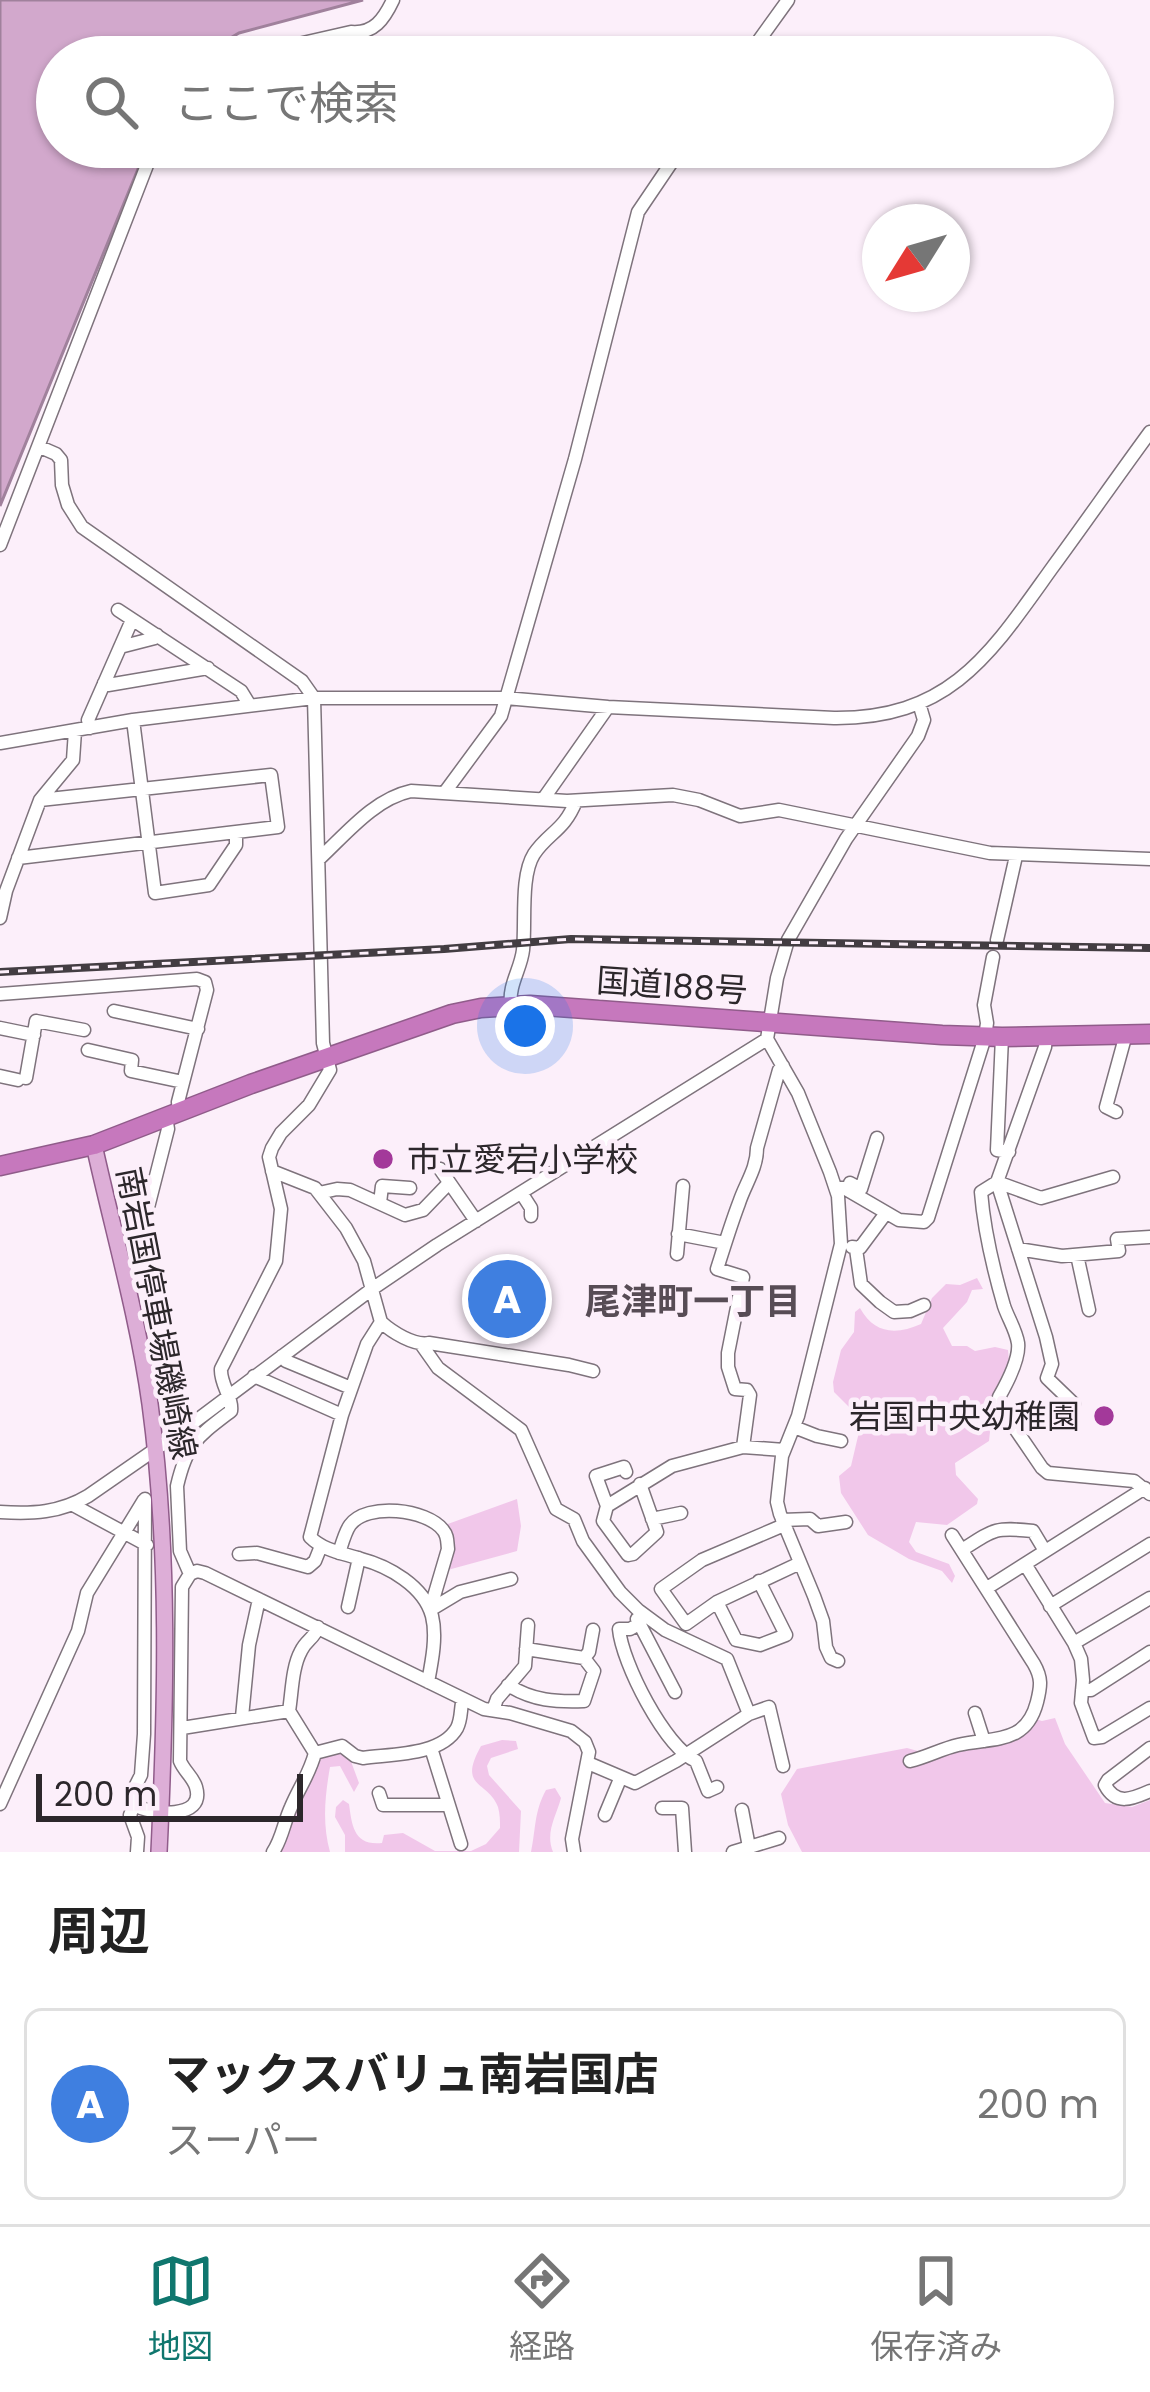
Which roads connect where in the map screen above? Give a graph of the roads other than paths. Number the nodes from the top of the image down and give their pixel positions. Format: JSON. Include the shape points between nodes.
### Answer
{"nodes":[{"id":1,"x":393,"y":0,"type":"edge"},
{"id":2,"x":788,"y":0,"type":"edge"},
{"id":3,"x":334,"y":36,"type":"edge"},
{"id":4,"x":762,"y":36,"type":"edge"},
{"id":5,"x":146,"y":168,"type":"edge"},
{"id":6,"x":668,"y":168,"type":"edge"},
{"id":7,"x":1150,"y":432,"type":"edge"},
{"id":8,"x":40,"y":447,"type":"junction"},
{"id":9,"x":0,"y":545,"type":"edge"},
{"id":10,"x":118,"y":610,"type":"dead end"},
{"id":11,"x":131,"y":620,"type":"junction"},
{"id":12,"x":157,"y":635,"type":"junction"},
{"id":13,"x":120,"y":647,"type":"junction"},
{"id":14,"x":208,"y":668,"type":"junction"},
{"id":15,"x":104,"y":683,"type":"junction"},
{"id":16,"x":314,"y":698,"type":"junction"},
{"id":17,"x":506,"y":698,"type":"junction"},
{"id":18,"x":919,"y":703,"type":"junction"},
{"id":19,"x":249,"y":704,"type":"junction"},
{"id":20,"x":608,"y":707,"type":"junction"},
{"id":21,"x":133,"y":721,"type":"junction"},
{"id":22,"x":90,"y":728,"type":"junction"},
{"id":23,"x":75,"y":731,"type":"junction"},
{"id":24,"x":0,"y":743,"type":"edge"},
{"id":25,"x":143,"y":788,"type":"junction"},
{"id":26,"x":445,"y":792,"type":"junction"},
{"id":27,"x":544,"y":798,"type":"junction"},
{"id":28,"x":40,"y":800,"type":"junction"},
{"id":29,"x":576,"y":801,"type":"junction"},
{"id":30,"x":854,"y":826,"type":"junction"},
{"id":31,"x":236,"y":833,"type":"junction"},
{"id":32,"x":149,"y":843,"type":"junction"},
{"id":33,"x":1016,"y":856,"type":"junction"},
{"id":34,"x":18,"y":858,"type":"junction"},
{"id":35,"x":1150,"y":859,"type":"edge"},
{"id":36,"x":319,"y":860,"type":"junction"},
{"id":37,"x":0,"y":918,"type":"edge"},
{"id":38,"x":997,"y":940,"type":"dead end"},
{"id":39,"x":994,"y":957,"type":"dead end"},
{"id":40,"x":0,"y":994,"type":"edge"},
{"id":41,"x":511,"y":1006,"type":"junction"},
{"id":42,"x":114,"y":1011,"type":"dead end"},
{"id":43,"x":0,"y":1028,"type":"edge"},
{"id":44,"x":197,"y":1029,"type":"junction"},
{"id":45,"x":84,"y":1030,"type":"dead end"},
{"id":46,"x":769,"y":1031,"type":"junction"},
{"id":47,"x":1126,"y":1034,"type":"junction"},
{"id":48,"x":1150,"y":1034,"type":"edge"},
{"id":49,"x":34,"y":1036,"type":"junction"},
{"id":50,"x":1046,"y":1036,"type":"junction"},
{"id":51,"x":993,"y":1037,"type":"junction"},
{"id":52,"x":88,"y":1050,"type":"dead end"},
{"id":53,"x":327,"y":1058,"type":"junction"},
{"id":54,"x":783,"y":1066,"type":"junction"},
{"id":55,"x":0,"y":1076,"type":"edge"},
{"id":56,"x":183,"y":1082,"type":"junction"},
{"id":57,"x":1116,"y":1112,"type":"dead end"},
{"id":58,"x":172,"y":1115,"type":"junction"},
{"id":59,"x":877,"y":1138,"type":"dead end"},
{"id":60,"x":94,"y":1145,"type":"junction"},
{"id":61,"x":1009,"y":1152,"type":"junction"},
{"id":62,"x":0,"y":1166,"type":"edge"},
{"id":63,"x":440,"y":1169,"type":"dead end"},
{"id":64,"x":272,"y":1171,"type":"junction"},
{"id":65,"x":1113,"y":1177,"type":"dead end"},
{"id":66,"x":997,"y":1182,"type":"junction"},
{"id":67,"x":449,"y":1183,"type":"junction"},
{"id":68,"x":834,"y":1183,"type":"junction"},
{"id":69,"x":683,"y":1186,"type":"dead end"},
{"id":70,"x":410,"y":1188,"type":"dead end"},
{"id":71,"x":319,"y":1192,"type":"junction"},
{"id":72,"x":522,"y":1194,"type":"junction"},
{"id":73,"x":380,"y":1203,"type":"junction"},
{"id":74,"x":886,"y":1213,"type":"junction"},
{"id":75,"x":531,"y":1216,"type":"dead end"},
{"id":76,"x":476,"y":1221,"type":"junction"},
{"id":77,"x":678,"y":1234,"type":"junction"},
{"id":78,"x":1150,"y":1237,"type":"edge"},
{"id":79,"x":725,"y":1244,"type":"junction"},
{"id":80,"x":841,"y":1244,"type":"junction"},
{"id":81,"x":856,"y":1249,"type":"junction"},
{"id":82,"x":1018,"y":1249,"type":"junction"},
{"id":83,"x":677,"y":1254,"type":"dead end"},
{"id":84,"x":1077,"y":1255,"type":"junction"},
{"id":85,"x":125,"y":1275,"type":"junction"},
{"id":86,"x":372,"y":1289,"type":"junction"},
{"id":87,"x":924,"y":1305,"type":"dead end"},
{"id":88,"x":1089,"y":1310,"type":"dead end"},
{"id":89,"x":381,"y":1322,"type":"junction"},
{"id":90,"x":422,"y":1344,"type":"junction"},
{"id":91,"x":282,"y":1356,"type":"junction"},
{"id":92,"x":593,"y":1372,"type":"dead end"},
{"id":93,"x":254,"y":1376,"type":"junction"},
{"id":94,"x":351,"y":1388,"type":"junction"},
{"id":95,"x":227,"y":1396,"type":"junction"},
{"id":96,"x":1074,"y":1404,"type":"dead end"},
{"id":97,"x":342,"y":1415,"type":"junction"},
{"id":98,"x":794,"y":1427,"type":"junction"},
{"id":99,"x":841,"y":1441,"type":"dead end"},
{"id":100,"x":743,"y":1447,"type":"junction"},
{"id":101,"x":155,"y":1449,"type":"junction"},
{"id":102,"x":784,"y":1450,"type":"junction"},
{"id":103,"x":626,"y":1472,"type":"dead end"},
{"id":104,"x":640,"y":1484,"type":"junction"},
{"id":105,"x":1148,"y":1491,"type":"edge"},
{"id":106,"x":74,"y":1504,"type":"junction"},
{"id":107,"x":607,"y":1506,"type":"junction"},
{"id":108,"x":0,"y":1512,"type":"edge"},
{"id":109,"x":681,"y":1513,"type":"dead end"},
{"id":110,"x":652,"y":1520,"type":"junction"},
{"id":111,"x":845,"y":1522,"type":"dead end"},
{"id":112,"x":783,"y":1523,"type":"junction"},
{"id":113,"x":124,"y":1532,"type":"junction"},
{"id":114,"x":952,"y":1535,"type":"dead end"},
{"id":115,"x":1150,"y":1544,"type":"edge"},
{"id":116,"x":147,"y":1545,"type":"junction"},
{"id":117,"x":321,"y":1546,"type":"junction"},
{"id":118,"x":962,"y":1550,"type":"junction"},
{"id":119,"x":1046,"y":1551,"type":"junction"},
{"id":120,"x":339,"y":1553,"type":"junction"},
{"id":121,"x":239,"y":1554,"type":"dead end"},
{"id":122,"x":359,"y":1558,"type":"junction"},
{"id":123,"x":800,"y":1563,"type":"junction"},
{"id":124,"x":1025,"y":1564,"type":"junction"},
{"id":125,"x":190,"y":1574,"type":"junction"},
{"id":126,"x":512,"y":1579,"type":"dead end"},
{"id":127,"x":759,"y":1581,"type":"junction"},
{"id":128,"x":987,"y":1588,"type":"junction"},
{"id":129,"x":1150,"y":1598,"type":"edge"},
{"id":130,"x":259,"y":1599,"type":"junction"},
{"id":131,"x":716,"y":1601,"type":"junction"},
{"id":132,"x":1050,"y":1606,"type":"junction"},
{"id":133,"x":348,"y":1607,"type":"dead end"},
{"id":134,"x":635,"y":1608,"type":"junction"},
{"id":135,"x":430,"y":1610,"type":"junction"},
{"id":136,"x":639,"y":1624,"type":"junction"},
{"id":137,"x":528,"y":1625,"type":"dead end"},
{"id":138,"x":318,"y":1627,"type":"junction"},
{"id":139,"x":592,"y":1630,"type":"dead end"},
{"id":140,"x":1074,"y":1643,"type":"junction"},
{"id":141,"x":526,"y":1649,"type":"junction"},
{"id":142,"x":1150,"y":1652,"type":"edge"},
{"id":143,"x":584,"y":1658,"type":"junction"},
{"id":144,"x":838,"y":1661,"type":"dead end"},
{"id":145,"x":428,"y":1682,"type":"junction"},
{"id":146,"x":508,"y":1685,"type":"junction"},
{"id":147,"x":1082,"y":1690,"type":"junction"},
{"id":148,"x":675,"y":1692,"type":"dead end"},
{"id":149,"x":463,"y":1699,"type":"junction"},
{"id":150,"x":1150,"y":1708,"type":"edge"},
{"id":151,"x":493,"y":1710,"type":"junction"},
{"id":152,"x":289,"y":1711,"type":"junction"},
{"id":153,"x":975,"y":1713,"type":"dead end"},
{"id":154,"x":749,"y":1714,"type":"junction"},
{"id":155,"x":242,"y":1717,"type":"junction"},
{"id":156,"x":182,"y":1728,"type":"junction"},
{"id":157,"x":984,"y":1741,"type":"junction"},
{"id":158,"x":431,"y":1748,"type":"junction"},
{"id":159,"x":1150,"y":1748,"type":"edge"},
{"id":160,"x":315,"y":1753,"type":"junction"},
{"id":161,"x":684,"y":1755,"type":"junction"},
{"id":162,"x":910,"y":1761,"type":"dead end"},
{"id":163,"x":588,"y":1763,"type":"junction"},
{"id":164,"x":783,"y":1766,"type":"dead end"},
{"id":165,"x":620,"y":1779,"type":"junction"},
{"id":166,"x":717,"y":1787,"type":"dead end"},
{"id":167,"x":1150,"y":1791,"type":"edge"},
{"id":168,"x":380,"y":1793,"type":"dead end"},
{"id":169,"x":0,"y":1804,"type":"edge"},
{"id":170,"x":447,"y":1804,"type":"junction"},
{"id":171,"x":134,"y":1805,"type":"junction"},
{"id":172,"x":662,"y":1808,"type":"dead end"},
{"id":173,"x":742,"y":1810,"type":"dead end"},
{"id":174,"x":160,"y":1812,"type":"junction"},
{"id":175,"x":605,"y":1815,"type":"dead end"},
{"id":176,"x":461,"y":1844,"type":"dead end"},
{"id":177,"x":770,"y":1844,"type":"edge"},
{"id":178,"x":749,"y":1847,"type":"junction"},
{"id":179,"x":137,"y":1852,"type":"edge"},
{"id":180,"x":159,"y":1852,"type":"edge"},
{"id":181,"x":273,"y":1852,"type":"edge"},
{"id":182,"x":574,"y":1852,"type":"edge"},
{"id":183,"x":685,"y":1852,"type":"edge"},
{"id":184,"x":733,"y":1852,"type":"edge"}],
"edges":[{"from":1,"to":3,"type":"street","via":[[379,25]]},
{"from":2,"to":4,"type":"street"},
{"from":5,"to":8,"type":"street"},
{"from":6,"to":17,"type":"street","via":[[638,212]]},
{"from":7,"to":18,"type":"street","via":[[992,651]]},
{"from":8,"to":9,"type":"street"},
{"from":8,"to":16,"type":"street","via":[[61,460],[68,505],[82,527],[302,681]]},
{"from":10,"to":11,"type":"street"},
{"from":11,"to":12,"type":"street"},
{"from":11,"to":13,"type":"street"},
{"from":12,"to":13,"type":"street"},
{"from":12,"to":14,"type":"street"},
{"from":13,"to":15,"type":"street"},
{"from":14,"to":15,"type":"street"},
{"from":14,"to":19,"type":"street"},
{"from":15,"to":22,"type":"street"},
{"from":16,"to":17,"type":"street"},
{"from":16,"to":19,"type":"street"},
{"from":16,"to":36,"type":"street"},
{"from":17,"to":20,"type":"street"},
{"from":17,"to":26,"type":"street"},
{"from":18,"to":20,"type":"street","via":[[850,718]]},
{"from":18,"to":30,"type":"street","via":[[922,728]]},
{"from":19,"to":21,"type":"street"},
{"from":20,"to":27,"type":"street"},
{"from":21,"to":22,"type":"street"},
{"from":21,"to":25,"type":"street"},
{"from":22,"to":23,"type":"street"},
{"from":23,"to":24,"type":"street"},
{"from":23,"to":28,"type":"street","via":[[73,760]]},
{"from":25,"to":28,"type":"street"},
{"from":25,"to":31,"type":"street","via":[[271,775],[278,827]]},
{"from":25,"to":32,"type":"street"},
{"from":26,"to":27,"type":"street"},
{"from":26,"to":36,"type":"street","via":[[394,795]]},
{"from":27,"to":29,"type":"street"},
{"from":28,"to":34,"type":"street"},
{"from":29,"to":30,"type":"street","via":[[673,795],[740,817],[779,810]]},
{"from":29,"to":41,"type":"street","via":[[530,864]]},
{"from":30,"to":33,"type":"street"},
{"from":30,"to":46,"type":"street","via":[[788,940]]},
{"from":31,"to":32,"type":"street"},
{"from":31,"to":32,"type":"street","via":[[208,885],[154,893]]},
{"from":32,"to":34,"type":"street"},
{"from":33,"to":35,"type":"street"},
{"from":33,"to":38,"type":"street"},
{"from":34,"to":37,"type":"street"},
{"from":36,"to":53,"type":"street"},
{"from":39,"to":51,"type":"street","via":[[984,1005]]},
{"from":40,"to":44,"type":"street","via":[[197,980],[207,990]]},
{"from":41,"to":46,"type":"highway","name":"国道188号"},
{"from":41,"to":53,"type":"highway","name":"国道188号","via":[[452,1014]]},
{"from":42,"to":44,"type":"street"},
{"from":43,"to":49,"type":"street"},
{"from":44,"to":56,"type":"street"},
{"from":45,"to":49,"type":"street","via":[[36,1021]]},
{"from":46,"to":51,"type":"highway","name":"国道188号"},
{"from":46,"to":54,"type":"street"},
{"from":46,"to":72,"type":"street"},
{"from":47,"to":48,"type":"highway","name":"国道188号"},
{"from":47,"to":50,"type":"highway","name":"国道188号"},
{"from":47,"to":57,"type":"street","via":[[1106,1107]]},
{"from":49,"to":55,"type":"street","via":[[22,1079]]},
{"from":50,"to":51,"type":"highway","name":"国道188号"},
{"from":50,"to":61,"type":"street"},
{"from":51,"to":61,"type":"street","via":[[997,1150]]},
{"from":51,"to":74,"type":"street","via":[[928,1218],[907,1222]]},
{"from":52,"to":56,"type":"street","via":[[132,1060],[131,1071]]},
{"from":53,"to":58,"type":"highway","name":"国道188号"},
{"from":53,"to":64,"type":"street","via":[[323,1085],[272,1148]]},
{"from":54,"to":68,"type":"street"},
{"from":54,"to":79,"type":"street"},
{"from":56,"to":58,"type":"street"},
{"from":58,"to":60,"type":"highway","name":"国道188号"},
{"from":58,"to":85,"type":"street","via":[[140,1269]]},
{"from":59,"to":68,"type":"street","via":[[861,1189],[840,1177]]},
{"from":60,"to":62,"type":"highway","name":"国道188号"},
{"from":60,"to":85,"type":"main road","name":"南岩国停車場磯崎線"},
{"from":61,"to":66,"type":"street"},
{"from":63,"to":67,"type":"street"},
{"from":64,"to":71,"type":"street"},
{"from":64,"to":95,"type":"street","via":[[280,1210],[276,1262],[221,1369]]},
{"from":65,"to":66,"type":"street","via":[[1041,1198]]},
{"from":66,"to":82,"type":"street"},
{"from":66,"to":105,"type":"street","via":[[981,1192],[983,1221],[1018,1350],[999,1405],[1048,1473],[1134,1481]]},
{"from":67,"to":73,"type":"street","via":[[405,1215]]},
{"from":67,"to":76,"type":"street"},
{"from":68,"to":74,"type":"street"},
{"from":68,"to":80,"type":"street"},
{"from":69,"to":77,"type":"street"},
{"from":70,"to":73,"type":"street","via":[[382,1186]]},
{"from":71,"to":73,"type":"street","via":[[350,1190]]},
{"from":71,"to":86,"type":"street","via":[[356,1244]]},
{"from":72,"to":75,"type":"street"},
{"from":72,"to":76,"type":"street"},
{"from":74,"to":81,"type":"street"},
{"from":76,"to":86,"type":"street"},
{"from":77,"to":79,"type":"street"},
{"from":77,"to":83,"type":"street"},
{"from":78,"to":84,"type":"street"},
{"from":79,"to":100,"type":"street","via":[[717,1268],[743,1277],[728,1367],[735,1389],[750,1395]]},
{"from":80,"to":81,"type":"street"},
{"from":80,"to":98,"type":"street"},
{"from":81,"to":87,"type":"street","via":[[861,1284],[880,1302],[894,1312]]},
{"from":82,"to":84,"type":"street"},
{"from":82,"to":96,"type":"street","via":[[1046,1337],[1047,1378]]},
{"from":84,"to":88,"type":"street"},
{"from":85,"to":101,"type":"main road","name":"南岩国停車場磯崎線"},
{"from":86,"to":89,"type":"street"},
{"from":86,"to":91,"type":"street"},
{"from":89,"to":90,"type":"street"},
{"from":89,"to":94,"type":"street"},
{"from":90,"to":92,"type":"street"},
{"from":90,"to":134,"type":"street","via":[[438,1368],[521,1430],[556,1509],[574,1520]]},
{"from":91,"to":93,"type":"street"},
{"from":91,"to":94,"type":"street"},
{"from":93,"to":95,"type":"street"},
{"from":93,"to":97,"type":"street"},
{"from":94,"to":97,"type":"street"},
{"from":95,"to":101,"type":"street"},
{"from":95,"to":125,"type":"street","via":[[230,1412],[194,1439],[178,1477],[180,1551]]},
{"from":97,"to":117,"type":"street","via":[[311,1527]]},
{"from":98,"to":99,"type":"street"},
{"from":98,"to":102,"type":"street"},
{"from":100,"to":102,"type":"street"},
{"from":100,"to":104,"type":"street","via":[[672,1466]]},
{"from":101,"to":106,"type":"street"},
{"from":101,"to":174,"type":"main road","name":"南岩国停車場磯崎線","via":[[164,1547]]},
{"from":102,"to":112,"type":"street"},
{"from":103,"to":107,"type":"street","via":[[596,1476]]},
{"from":104,"to":107,"type":"street"},
{"from":104,"to":110,"type":"street"},
{"from":105,"to":119,"type":"street"},
{"from":106,"to":108,"type":"street"},
{"from":106,"to":113,"type":"street"},
{"from":107,"to":110,"type":"street","via":[[603,1522],[628,1555],[655,1537]]},
{"from":109,"to":110,"type":"street"},
{"from":111,"to":112,"type":"street"},
{"from":112,"to":123,"type":"street"},
{"from":112,"to":131,"type":"street","via":[[702,1560],[662,1589],[686,1624]]},
{"from":113,"to":116,"type":"street"},
{"from":113,"to":116,"type":"street","via":[[145,1499]]},
{"from":113,"to":169,"type":"street","via":[[87,1593],[78,1631]]},
{"from":114,"to":118,"type":"street"},
{"from":115,"to":132,"type":"street"},
{"from":116,"to":171,"type":"street","via":[[144,1734]]},
{"from":117,"to":120,"type":"street"},
{"from":117,"to":121,"type":"street","via":[[308,1567]]},
{"from":118,"to":119,"type":"street","via":[[1003,1528],[1033,1531]]},
{"from":118,"to":128,"type":"street"},
{"from":119,"to":124,"type":"street"},
{"from":120,"to":122,"type":"street"},
{"from":120,"to":135,"type":"street","via":[[350,1525],[368,1514],[403,1510],[439,1525],[448,1549]]},
{"from":122,"to":133,"type":"street"},
{"from":122,"to":135,"type":"street","via":[[403,1579]]},
{"from":123,"to":127,"type":"street"},
{"from":123,"to":144,"type":"street","via":[[826,1647]]},
{"from":124,"to":128,"type":"street"},
{"from":124,"to":132,"type":"street"},
{"from":125,"to":130,"type":"street","via":[[205,1573]]},
{"from":125,"to":156,"type":"street","via":[[182,1587]]},
{"from":126,"to":135,"type":"street","via":[[460,1592]]},
{"from":127,"to":131,"type":"street"},
{"from":127,"to":131,"type":"street","via":[[786,1635],[760,1645],[736,1640]]},
{"from":128,"to":157,"type":"street","via":[[1041,1685],[1024,1729]]},
{"from":129,"to":140,"type":"street"},
{"from":130,"to":138,"type":"street"},
{"from":130,"to":155,"type":"street"},
{"from":132,"to":140,"type":"street"},
{"from":134,"to":136,"type":"street"},
{"from":134,"to":154,"type":"street","via":[[724,1656]]},
{"from":135,"to":145,"type":"street"},
{"from":136,"to":148,"type":"street"},
{"from":136,"to":161,"type":"street","via":[[619,1629],[620,1646],[649,1708]]},
{"from":137,"to":141,"type":"street"},
{"from":138,"to":145,"type":"street"},
{"from":138,"to":152,"type":"street","via":[[299,1654]]},
{"from":139,"to":143,"type":"street"},
{"from":140,"to":147,"type":"street"},
{"from":141,"to":143,"type":"street"},
{"from":141,"to":146,"type":"street","via":[[525,1666]]},
{"from":142,"to":147,"type":"street"},
{"from":143,"to":146,"type":"street","via":[[595,1671],[584,1701],[549,1702]]},
{"from":145,"to":149,"type":"street"},
{"from":146,"to":151,"type":"street"},
{"from":147,"to":150,"type":"street","via":[[1094,1738]]},
{"from":149,"to":151,"type":"street"},
{"from":149,"to":158,"type":"street","via":[[452,1736]]},
{"from":151,"to":163,"type":"street","via":[[571,1731],[585,1742]]},
{"from":152,"to":155,"type":"street"},
{"from":152,"to":160,"type":"street"},
{"from":153,"to":157,"type":"street"},
{"from":154,"to":161,"type":"street"},
{"from":154,"to":164,"type":"street","via":[[769,1707]]},
{"from":155,"to":156,"type":"street"},
{"from":156,"to":174,"type":"street","via":[[181,1767],[195,1783],[195,1801],[183,1812]]},
{"from":157,"to":162,"type":"street"},
{"from":158,"to":160,"type":"street","via":[[363,1758],[342,1746]]},
{"from":158,"to":170,"type":"street"},
{"from":159,"to":167,"type":"street","via":[[1106,1785],[1123,1800]]},
{"from":160,"to":181,"type":"street"},
{"from":161,"to":165,"type":"street","via":[[635,1783]]},
{"from":161,"to":166,"type":"street","via":[[696,1761],[708,1791]]},
{"from":163,"to":165,"type":"street"},
{"from":163,"to":182,"type":"street"},
{"from":165,"to":175,"type":"street"},
{"from":168,"to":170,"type":"street","via":[[382,1804]]},
{"from":170,"to":176,"type":"street"},
{"from":171,"to":174,"type":"street"},
{"from":171,"to":179,"type":"street"},
{"from":172,"to":183,"type":"street","via":[[682,1808]]},
{"from":173,"to":178,"type":"street"},
{"from":174,"to":180,"type":"main road","name":"南岩国停車場磯崎線"},
{"from":177,"to":178,"type":"street"},
{"from":178,"to":184,"type":"street"}]}
